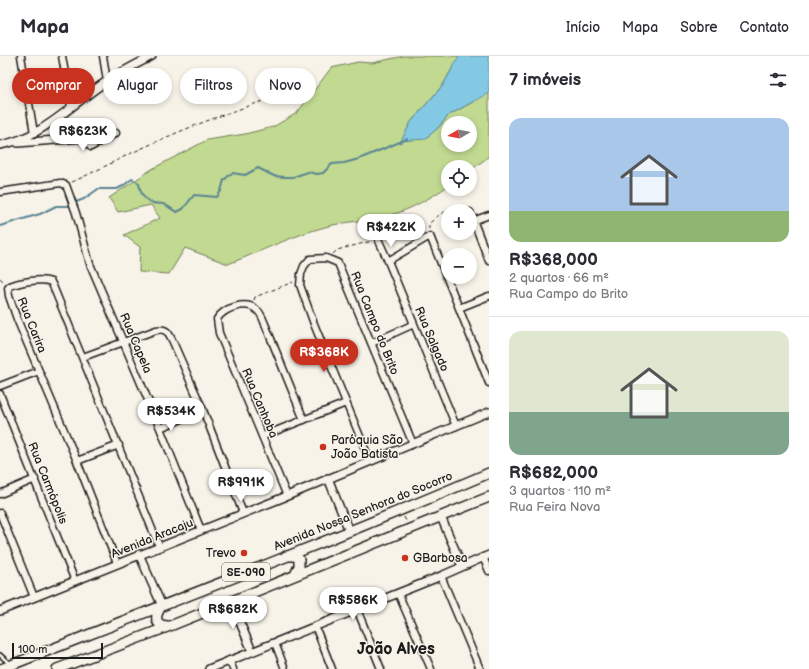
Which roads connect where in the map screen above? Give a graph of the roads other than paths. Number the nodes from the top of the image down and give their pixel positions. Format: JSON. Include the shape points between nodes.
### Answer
{"nodes":[{"id":1,"x":21,"y":56,"type":"edge"},
{"id":2,"x":62,"y":56,"type":"edge"},
{"id":3,"x":103,"y":56,"type":"edge"},
{"id":4,"x":152,"y":56,"type":"edge"},
{"id":5,"x":105,"y":68,"type":"edge"},
{"id":6,"x":130,"y":68,"type":"edge"},
{"id":7,"x":103,"y":84,"type":"edge"},
{"id":8,"x":71,"y":108,"type":"junction"},
{"id":9,"x":59,"y":117,"type":"junction"},
{"id":10,"x":34,"y":133,"type":"junction"},
{"id":11,"x":116,"y":133,"type":"dead end"},
{"id":12,"x":81,"y":138,"type":"junction"},
{"id":13,"x":13,"y":143,"type":"junction"},
{"id":14,"x":0,"y":145,"type":"edge"},
{"id":15,"x":0,"y":192,"type":"edge"},
{"id":16,"x":489,"y":215,"type":"edge"},
{"id":17,"x":477,"y":220,"type":"edge"},
{"id":18,"x":477,"y":231,"type":"edge"},
{"id":19,"x":379,"y":241,"type":"road end"},
{"id":20,"x":388,"y":261,"type":"junction"},
{"id":21,"x":489,"y":261,"type":"edge"},
{"id":22,"x":489,"y":296,"type":"edge"},
{"id":23,"x":459,"y":308,"type":"junction"},
{"id":24,"x":414,"y":324,"type":"junction"},
{"id":25,"x":124,"y":342,"type":"junction"},
{"id":26,"x":372,"y":343,"type":"junction"},
{"id":27,"x":82,"y":357,"type":"junction"},
{"id":28,"x":39,"y":371,"type":"junction"},
{"id":29,"x":489,"y":383,"type":"edge"},
{"id":30,"x":0,"y":386,"type":"edge"},
{"id":31,"x":0,"y":394,"type":"edge"},
{"id":32,"x":346,"y":403,"type":"junction"},
{"id":33,"x":202,"y":410,"type":"junction"},
{"id":34,"x":489,"y":412,"type":"edge"},
{"id":35,"x":304,"y":420,"type":"junction"},
{"id":36,"x":456,"y":426,"type":"junction"},
{"id":37,"x":160,"y":428,"type":"junction"},
{"id":38,"x":263,"y":436,"type":"junction"},
{"id":39,"x":413,"y":444,"type":"junction"},
{"id":40,"x":119,"y":445,"type":"junction"},
{"id":41,"x":370,"y":461,"type":"junction"},
{"id":42,"x":77,"y":462,"type":"junction"},
{"id":43,"x":489,"y":473,"type":"edge"},
{"id":44,"x":35,"y":478,"type":"junction"},
{"id":45,"x":328,"y":478,"type":"junction"},
{"id":46,"x":0,"y":494,"type":"edge"},
{"id":47,"x":287,"y":496,"type":"junction"},
{"id":48,"x":489,"y":497,"type":"edge"},
{"id":49,"x":0,"y":513,"type":"edge"},
{"id":50,"x":243,"y":513,"type":"junction"},
{"id":51,"x":441,"y":517,"type":"junction"},
{"id":52,"x":201,"y":530,"type":"junction"},
{"id":53,"x":349,"y":531,"type":"junction"},
{"id":54,"x":159,"y":546,"type":"junction"},
{"id":55,"x":139,"y":554,"type":"junction"},
{"id":56,"x":286,"y":556,"type":"junction"},
{"id":57,"x":486,"y":556,"type":"edge"},
{"id":58,"x":117,"y":564,"type":"junction"},
{"id":59,"x":462,"y":566,"type":"junction"},
{"id":60,"x":489,"y":571,"type":"edge"},
{"id":61,"x":295,"y":574,"type":"junction"},
{"id":62,"x":441,"y":576,"type":"junction"},
{"id":63,"x":75,"y":581,"type":"junction"},
{"id":64,"x":398,"y":593,"type":"junction"},
{"id":65,"x":34,"y":597,"type":"junction"},
{"id":66,"x":231,"y":601,"type":"junction"},
{"id":67,"x":162,"y":607,"type":"junction"},
{"id":68,"x":357,"y":609,"type":"junction"},
{"id":69,"x":0,"y":611,"type":"edge"},
{"id":70,"x":170,"y":626,"type":"junction"},
{"id":71,"x":315,"y":626,"type":"junction"},
{"id":72,"x":274,"y":643,"type":"junction"},
{"id":73,"x":252,"y":651,"type":"junction"},
{"id":74,"x":0,"y":655,"type":"edge"},
{"id":75,"x":230,"y":660,"type":"junction"},
{"id":76,"x":11,"y":665,"type":"junction"},
{"id":77,"x":1,"y":669,"type":"edge"},
{"id":78,"x":58,"y":669,"type":"edge"},
{"id":79,"x":209,"y":669,"type":"edge"},
{"id":80,"x":233,"y":669,"type":"edge"},
{"id":81,"x":285,"y":669,"type":"edge"},
{"id":82,"x":332,"y":669,"type":"edge"},
{"id":83,"x":382,"y":669,"type":"edge"},
{"id":84,"x":430,"y":669,"type":"edge"},
{"id":85,"x":479,"y":669,"type":"edge"}],
"edges":[{"from":1,"to":10,"type":"street"},
{"from":2,"to":8,"type":"street"},
{"from":3,"to":5,"type":"street"},
{"from":4,"to":6,"type":"street"},
{"from":7,"to":8,"type":"street"},
{"from":8,"to":9,"type":"street"},
{"from":9,"to":10,"type":"street"},
{"from":9,"to":12,"type":"street"},
{"from":10,"to":13,"type":"street"},
{"from":11,"to":12,"type":"street","via":[[91,147]]},
{"from":12,"to":13,"type":"street"},
{"from":13,"to":14,"type":"street"},
{"from":15,"to":25,"type":"street","name":"Rua Capela","via":[[60,183],[66,185],[90,264]]},
{"from":16,"to":17,"type":"street"},
{"from":18,"to":21,"type":"street"},
{"from":19,"to":20,"type":"street","name":"Rua Salgado"},
{"from":20,"to":23,"type":"street","via":[[430,236]]},
{"from":20,"to":24,"type":"street","name":"Rua Salgado"},
{"from":22,"to":23,"type":"street"},
{"from":23,"to":29,"type":"street"},
{"from":24,"to":26,"type":"street"},
{"from":24,"to":36,"type":"street","name":"Rua Salgado"},
{"from":25,"to":27,"type":"street"},
{"from":25,"to":33,"type":"street","via":[[156,330],[168,331]]},
{"from":25,"to":37,"type":"street","name":"Rua Capela"},
{"from":26,"to":32,"type":"street","name":"Rua Campo do Brito","via":[[338,263],[330,259],[308,260],[300,280],[301,289]]},
{"from":26,"to":39,"type":"street","name":"Rua Campo do Brito"},
{"from":27,"to":28,"type":"street","name":"Rua Carira","via":[[51,282],[12,285],[8,288],[10,300]]},
{"from":27,"to":40,"type":"street","name":"Rua Carira"},
{"from":28,"to":30,"type":"street"},
{"from":28,"to":42,"type":"street","name":"Rua Carira"},
{"from":31,"to":44,"type":"street","name":"Rua Carmópolis"},
{"from":32,"to":35,"type":"street"},
{"from":32,"to":41,"type":"street"},
{"from":33,"to":37,"type":"street"},
{"from":33,"to":50,"type":"street"},
{"from":34,"to":36,"type":"street","name":"Avenida Aracaju"},
{"from":35,"to":38,"type":"street"},
{"from":35,"to":38,"type":"street","name":"Rua Canhoba","via":[[258,310],[251,306],[229,309],[222,312],[217,319],[217,327]]},
{"from":36,"to":39,"type":"street","name":"Avenida Aracaju"},
{"from":37,"to":52,"type":"street","name":"Rua Capela"},
{"from":38,"to":47,"type":"street","name":"Rua Canhoba"},
{"from":39,"to":41,"type":"street","name":"Avenida Aracaju"},
{"from":40,"to":42,"type":"street"},
{"from":40,"to":54,"type":"street","name":"Rua Carira"},
{"from":41,"to":45,"type":"street","name":"Avenida Aracaju"},
{"from":42,"to":58,"type":"street","name":"Rua Carira"},
{"from":43,"to":53,"type":"main road","name":"Avenida Nossa Senhora do Socorro","number":"SE-090"},
{"from":44,"to":46,"type":"street"},
{"from":44,"to":63,"type":"street","name":"Rua Carmópolis"},
{"from":45,"to":47,"type":"street","name":"Avenida Aracaju"},
{"from":45,"to":53,"type":"street"},
{"from":47,"to":50,"type":"street","name":"Avenida Aracaju"},
{"from":48,"to":51,"type":"main road","number":"SE-090"},
{"from":49,"to":65,"type":"street"},
{"from":50,"to":52,"type":"street","name":"Avenida Aracaju"},
{"from":51,"to":59,"type":"street"},
{"from":51,"to":61,"type":"main road","number":"SE-090"},
{"from":52,"to":54,"type":"street","name":"Avenida Aracaju"},
{"from":53,"to":56,"type":"main road","name":"Avenida Nossa Senhora do Socorro","number":"SE-090"},
{"from":54,"to":55,"type":"street","name":"Avenida Aracaju"},
{"from":55,"to":58,"type":"street","name":"Avenida Aracaju"},
{"from":55,"to":67,"type":"street"},
{"from":56,"to":61,"type":"main road","via":[[299,559]]},
{"from":56,"to":67,"type":"main road","name":"Avenida Nossa Senhora do Socorro","number":"SE-090"},
{"from":57,"to":59,"type":"street"},
{"from":57,"to":60,"type":"street"},
{"from":58,"to":63,"type":"street","name":"Avenida Aracaju"},
{"from":59,"to":62,"type":"street"},
{"from":61,"to":66,"type":"main road","number":"SE-090"},
{"from":62,"to":64,"type":"street"},
{"from":62,"to":85,"type":"street"},
{"from":63,"to":65,"type":"street","name":"Avenida Aracaju"},
{"from":64,"to":68,"type":"street"},
{"from":64,"to":84,"type":"street"},
{"from":65,"to":69,"type":"street","name":"Avenida Aracaju"},
{"from":66,"to":70,"type":"main road","number":"SE-090"},
{"from":66,"to":73,"type":"street"},
{"from":67,"to":70,"type":"main road","via":[[157,614],[158,623],[161,626]]},
{"from":67,"to":76,"type":"main road","name":"Avenida Nossa Senhora do Socorro","number":"SE-090"},
{"from":68,"to":71,"type":"street"},
{"from":68,"to":83,"type":"street"},
{"from":70,"to":78,"type":"main road","number":"SE-090"},
{"from":71,"to":72,"type":"street"},
{"from":71,"to":82,"type":"street"},
{"from":72,"to":73,"type":"street"},
{"from":72,"to":81,"type":"street"},
{"from":73,"to":75,"type":"street"},
{"from":74,"to":76,"type":"lane"},
{"from":75,"to":79,"type":"street"},
{"from":75,"to":80,"type":"street"},
{"from":76,"to":77,"type":"main road","name":"Avenida Nossa Senhora do Socorro","number":"SE-090"}]}
